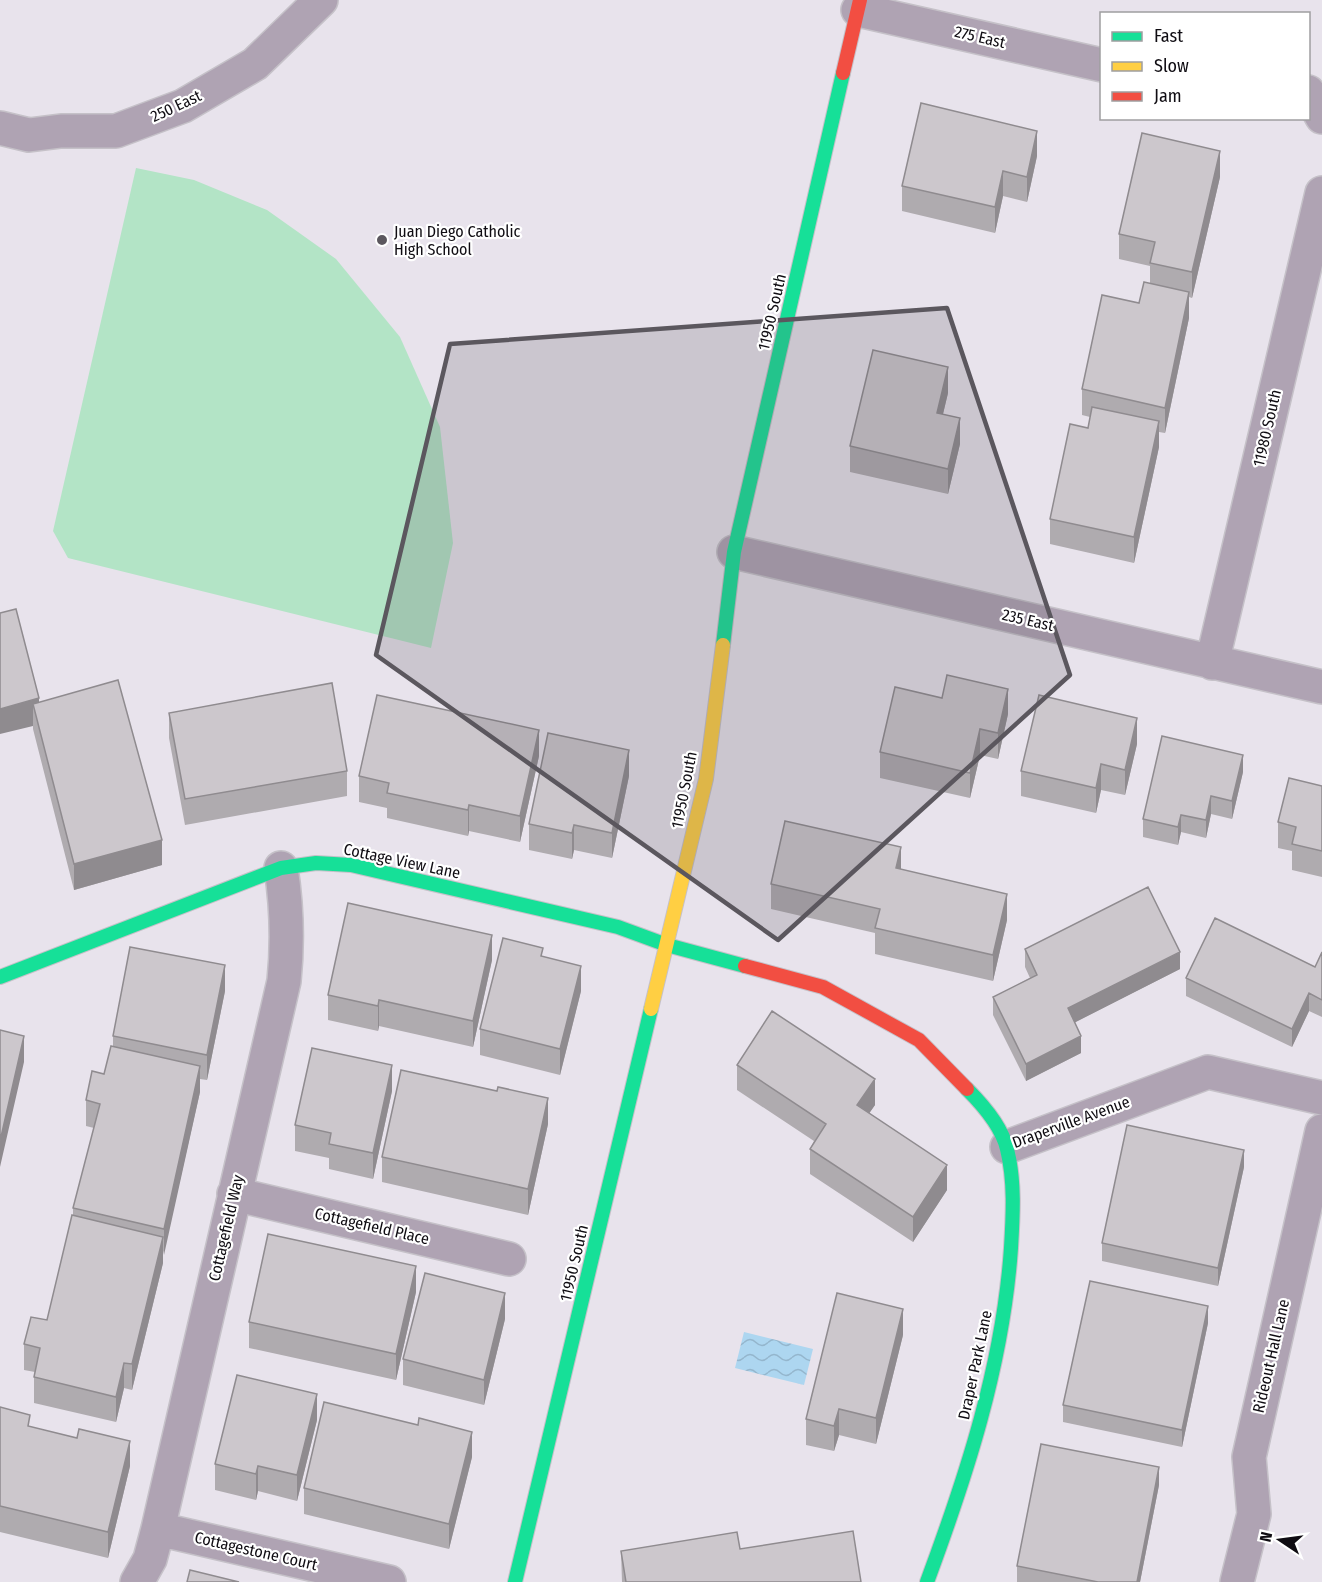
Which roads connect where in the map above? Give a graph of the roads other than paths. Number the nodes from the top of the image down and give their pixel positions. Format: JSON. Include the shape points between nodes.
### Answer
{"nodes":[{"id":1,"x":321,"y":0,"type":"edge"},
{"id":2,"x":859,"y":5,"type":"edge"},
{"id":3,"x":1100,"y":65,"type":"edge"},
{"id":4,"x":0,"y":128,"type":"edge"},
{"id":5,"x":1322,"y":193,"type":"edge"},
{"id":6,"x":734,"y":552,"type":"junction"},
{"id":7,"x":1212,"y":663,"type":"junction"},
{"id":8,"x":1322,"y":687,"type":"edge"},
{"id":9,"x":281,"y":868,"type":"junction"},
{"id":10,"x":667,"y":945,"type":"junction"},
{"id":11,"x":0,"y":977,"type":"edge"},
{"id":12,"x":1322,"y":1098,"type":"edge"},
{"id":13,"x":1322,"y":1131,"type":"edge"},
{"id":14,"x":1007,"y":1147,"type":"junction"},
{"id":15,"x":234,"y":1194,"type":"junction"},
{"id":16,"x":509,"y":1259,"type":"dead end"},
{"id":17,"x":158,"y":1529,"type":"junction"},
{"id":18,"x":137,"y":1582,"type":"edge"},
{"id":19,"x":389,"y":1582,"type":"edge"},
{"id":20,"x":515,"y":1582,"type":"edge"},
{"id":21,"x":927,"y":1582,"type":"edge"},
{"id":22,"x":1237,"y":1582,"type":"edge"}],
"edges":[{"from":1,"to":4,"type":"street","name":"250 East","via":[[255,64],[183,105],[116,131],[29,135]]},
{"from":2,"to":3,"type":"street","name":"275 East"},
{"from":2,"to":6,"type":"street","name":"11950 South"},
{"from":5,"to":7,"type":"street","name":"11980 South"},
{"from":6,"to":7,"type":"street","name":"235 East"},
{"from":6,"to":10,"type":"street","name":"11950 South","via":[[706,779]]},
{"from":7,"to":8,"type":"street","name":"235 East"},
{"from":9,"to":10,"type":"street","name":"Cottage View Lane","via":[[304,863],[351,865],[618,927]]},
{"from":9,"to":11,"type":"street","name":"Cottage View Lane"},
{"from":9,"to":15,"type":"street","name":"Cottagefield Way","via":[[288,946],[284,981]]},
{"from":10,"to":14,"type":"street","name":"Draperville Avenue","via":[[823,987],[919,1040],[983,1104]]},
{"from":10,"to":20,"type":"street","name":"11950 South"},
{"from":12,"to":14,"type":"street","name":"Draperville Avenue","via":[[1208,1072]]},
{"from":13,"to":22,"type":"street","name":"Rideout Hall Lane","via":[[1249,1457],[1254,1514]]},
{"from":14,"to":21,"type":"street","name":"Draper Park Lane","via":[[1014,1203],[1009,1279],[997,1353],[961,1490]]},
{"from":15,"to":16,"type":"street","name":"Cottagefield Place"},
{"from":15,"to":17,"type":"street","name":"Cottagefield Way"},
{"from":17,"to":18,"type":"street","name":"Cottagefield Way","via":[[150,1559]]},
{"from":17,"to":19,"type":"street","name":"Cottagestone Court"}]}
